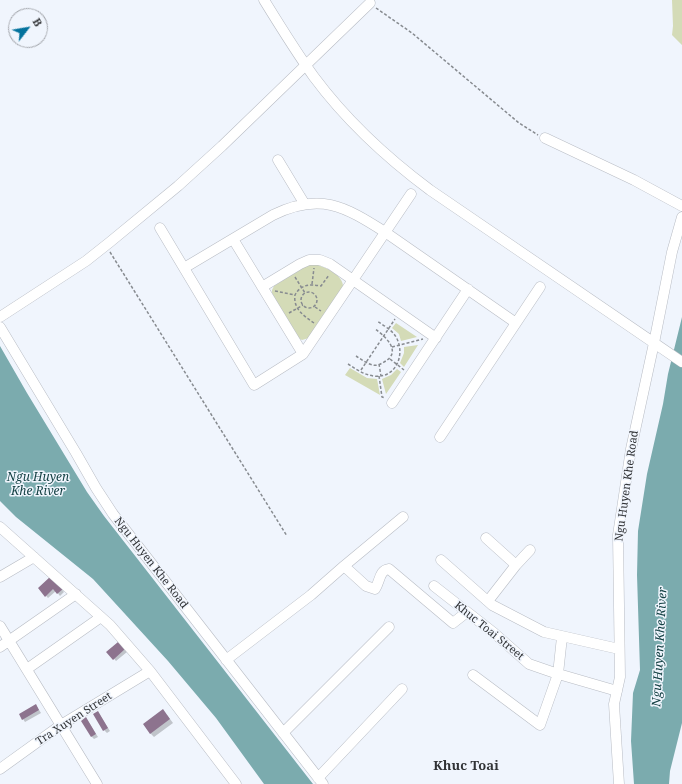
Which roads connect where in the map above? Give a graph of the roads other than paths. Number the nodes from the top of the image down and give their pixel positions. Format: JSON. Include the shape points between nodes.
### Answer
{"nodes":[{"id":1,"x":264,"y":0,"type":"edge"},
{"id":2,"x":370,"y":4,"type":"road end"},
{"id":3,"x":305,"y":64,"type":"junction"},
{"id":4,"x":546,"y":138,"type":"road end"},
{"id":5,"x":278,"y":160,"type":"dead end"},
{"id":6,"x":411,"y":194,"type":"dead end"},
{"id":7,"x":304,"y":203,"type":"junction"},
{"id":8,"x":682,"y":206,"type":"edge"},
{"id":9,"x":682,"y":217,"type":"edge"},
{"id":10,"x":160,"y":228,"type":"dead end"},
{"id":11,"x":385,"y":232,"type":"junction"},
{"id":12,"x":233,"y":239,"type":"junction"},
{"id":13,"x":184,"y":268,"type":"junction"},
{"id":14,"x":353,"y":280,"type":"junction"},
{"id":15,"x":262,"y":287,"type":"junction"},
{"id":16,"x":540,"y":287,"type":"dead end"},
{"id":17,"x":468,"y":290,"type":"junction"},
{"id":18,"x":0,"y":318,"type":"edge"},
{"id":19,"x":516,"y":323,"type":"junction"},
{"id":20,"x":0,"y":327,"type":"edge"},
{"id":21,"x":436,"y":338,"type":"junction"},
{"id":22,"x":654,"y":343,"type":"junction"},
{"id":23,"x":303,"y":354,"type":"junction"},
{"id":24,"x":682,"y":362,"type":"edge"},
{"id":25,"x":390,"y":401,"type":"road end"},
{"id":26,"x":440,"y":436,"type":"dead end"},
{"id":27,"x":403,"y":517,"type":"dead end"},
{"id":28,"x":0,"y":527,"type":"edge"},
{"id":29,"x":486,"y":538,"type":"dead end"},
{"id":30,"x":530,"y":550,"type":"dead end"},
{"id":31,"x":34,"y":557,"type":"junction"},
{"id":32,"x":441,"y":560,"type":"dead end"},
{"id":33,"x":516,"y":565,"type":"junction"},
{"id":34,"x":344,"y":566,"type":"junction"},
{"id":35,"x":0,"y":577,"type":"edge"},
{"id":36,"x":434,"y":586,"type":"dead end"},
{"id":37,"x":76,"y":594,"type":"junction"},
{"id":38,"x":488,"y":601,"type":"junction"},
{"id":39,"x":467,"y":612,"type":"junction"},
{"id":40,"x":101,"y":617,"type":"junction"},
{"id":41,"x":0,"y":626,"type":"edge"},
{"id":42,"x":389,"y":627,"type":"dead end"},
{"id":43,"x":562,"y":636,"type":"junction"},
{"id":44,"x":9,"y":641,"type":"junction"},
{"id":45,"x":0,"y":647,"type":"edge"},
{"id":46,"x":619,"y":649,"type":"junction"},
{"id":47,"x":226,"y":660,"type":"junction"},
{"id":48,"x":27,"y":669,"type":"junction"},
{"id":49,"x":150,"y":671,"type":"junction"},
{"id":50,"x":558,"y":674,"type":"junction"},
{"id":51,"x":473,"y":675,"type":"dead end"},
{"id":52,"x":402,"y":689,"type":"dead end"},
{"id":53,"x":617,"y":691,"type":"junction"},
{"id":54,"x":61,"y":725,"type":"junction"},
{"id":55,"x":283,"y":732,"type":"junction"},
{"id":56,"x":0,"y":769,"type":"edge"},
{"id":57,"x":320,"y":781,"type":"edge"},
{"id":58,"x":97,"y":784,"type":"edge"},
{"id":59,"x":236,"y":784,"type":"edge"},
{"id":60,"x":619,"y":784,"type":"edge"}],
"edges":[{"from":1,"to":3,"type":"street"},
{"from":2,"to":3,"type":"street"},
{"from":3,"to":18,"type":"street","via":[[206,161],[106,246]]},
{"from":3,"to":22,"type":"street","via":[[334,102],[364,133],[416,179]]},
{"from":4,"to":8,"type":"street"},
{"from":5,"to":7,"type":"street"},
{"from":6,"to":11,"type":"street"},
{"from":7,"to":11,"type":"street","via":[[335,205]]},
{"from":7,"to":12,"type":"street","via":[[273,215]]},
{"from":9,"to":22,"type":"street","name":"Ngu Huyen Khe Road","via":[[672,252]]},
{"from":10,"to":13,"type":"street"},
{"from":11,"to":14,"type":"street"},
{"from":11,"to":17,"type":"street"},
{"from":12,"to":13,"type":"street"},
{"from":12,"to":15,"type":"street"},
{"from":13,"to":23,"type":"street","via":[[254,385]]},
{"from":14,"to":15,"type":"street","via":[[330,264],[320,260],[309,260]]},
{"from":14,"to":21,"type":"street"},
{"from":14,"to":23,"type":"street"},
{"from":15,"to":23,"type":"street"},
{"from":16,"to":19,"type":"street"},
{"from":17,"to":19,"type":"street"},
{"from":17,"to":21,"type":"street"},
{"from":19,"to":26,"type":"street"},
{"from":20,"to":47,"type":"street","name":"Ngu Huyen Khe Road","via":[[113,514]]},
{"from":21,"to":25,"type":"street"},
{"from":22,"to":24,"type":"street"},
{"from":22,"to":46,"type":"street","name":"Ngu Huyen Khe Road","via":[[631,449],[618,535]]},
{"from":27,"to":34,"type":"street"},
{"from":28,"to":31,"type":"street"},
{"from":29,"to":33,"type":"street"},
{"from":30,"to":33,"type":"street"},
{"from":31,"to":35,"type":"street"},
{"from":31,"to":37,"type":"street"},
{"from":32,"to":38,"type":"street"},
{"from":33,"to":38,"type":"street"},
{"from":34,"to":39,"type":"street","via":[[366,586],[375,589],[382,572],[389,569],[453,624]]},
{"from":34,"to":47,"type":"street","via":[[311,595]]},
{"from":36,"to":39,"type":"street","name":"Khuc Toai Street"},
{"from":37,"to":40,"type":"street"},
{"from":37,"to":44,"type":"street"},
{"from":38,"to":43,"type":"street","via":[[544,632]]},
{"from":39,"to":50,"type":"street","name":"Khuc Toai Street","via":[[529,664]]},
{"from":40,"to":48,"type":"street"},
{"from":40,"to":49,"type":"street"},
{"from":41,"to":44,"type":"street"},
{"from":42,"to":55,"type":"street"},
{"from":43,"to":46,"type":"street"},
{"from":43,"to":50,"type":"street"},
{"from":44,"to":45,"type":"street"},
{"from":44,"to":48,"type":"street"},
{"from":46,"to":53,"type":"street","name":"Ngu Huyen Khe Road","via":[[620,677]]},
{"from":47,"to":55,"type":"street","name":"Ngu Huyen Khe Road"},
{"from":48,"to":54,"type":"street"},
{"from":49,"to":54,"type":"street","name":"Tra Xuyen Street"},
{"from":49,"to":59,"type":"street"},
{"from":50,"to":51,"type":"street","via":[[540,725]]},
{"from":50,"to":53,"type":"street","name":"Khuc Toai Street"},
{"from":52,"to":57,"type":"street"},
{"from":53,"to":60,"type":"street","name":"Ngu Huyen Khe Road","via":[[614,704]]},
{"from":54,"to":56,"type":"street","name":"Tra Xuyen Street"},
{"from":54,"to":58,"type":"street"},
{"from":55,"to":57,"type":"street","name":"Ngu Huyen Khe Road"}]}
